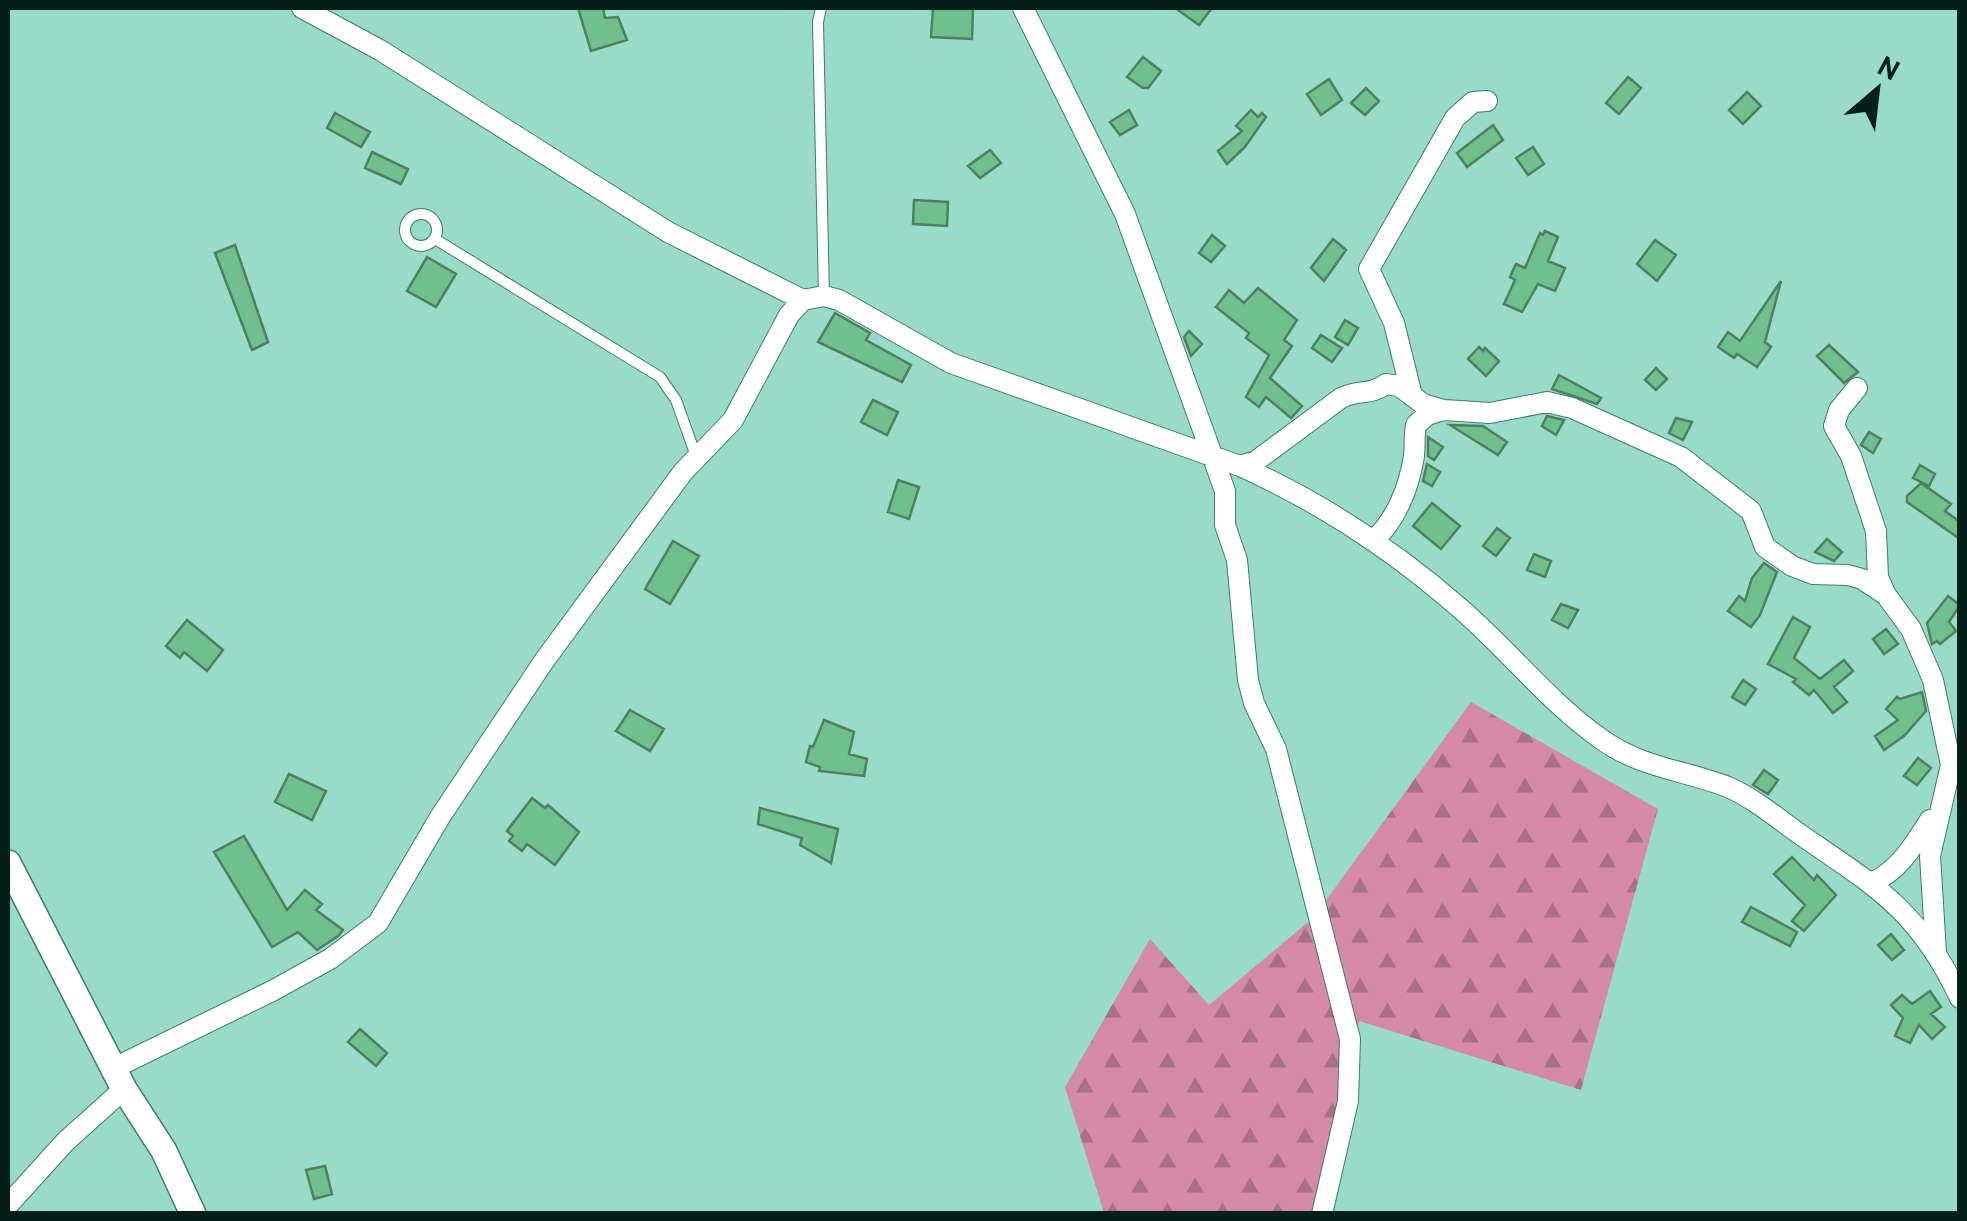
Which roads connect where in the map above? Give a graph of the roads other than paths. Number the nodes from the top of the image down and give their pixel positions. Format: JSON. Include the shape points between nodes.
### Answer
{"nodes":[{"id":1,"x":302,"y":8,"type":"edge"},
{"id":2,"x":822,"y":8,"type":"edge"},
{"id":3,"x":1023,"y":8,"type":"edge"},
{"id":4,"x":1487,"y":101,"type":"dead end"},
{"id":5,"x":435,"y":239,"type":"dead end"},
{"id":6,"x":814,"y":298,"type":"junction"},
{"id":7,"x":1857,"y":388,"type":"dead end"},
{"id":8,"x":1413,"y":398,"type":"junction"},
{"id":9,"x":1444,"y":410,"type":"junction"},
{"id":10,"x":696,"y":456,"type":"junction"},
{"id":11,"x":1212,"y":456,"type":"junction"},
{"id":12,"x":1240,"y":466,"type":"junction"},
{"id":13,"x":1373,"y":541,"type":"junction"},
{"id":14,"x":1886,"y":595,"type":"junction"},
{"id":15,"x":1938,"y":808,"type":"junction"},
{"id":16,"x":8,"y":863,"type":"edge"},
{"id":17,"x":1870,"y":882,"type":"junction"},
{"id":18,"x":1936,"y":954,"type":"junction"},
{"id":19,"x":1957,"y":986,"type":"edge"},
{"id":20,"x":119,"y":1079,"type":"junction"},
{"id":21,"x":8,"y":1204,"type":"edge"},
{"id":22,"x":193,"y":1214,"type":"edge"},
{"id":23,"x":1322,"y":1214,"type":"edge"}],
"edges":[{"from":1,"to":6,"type":"street","via":[[668,232]]},
{"from":2,"to":6,"type":"lane"},
{"from":3,"to":11,"type":"street","via":[[1125,214]]},
{"from":4,"to":8,"type":"street","via":[[1473,102],[1455,118],[1369,270],[1394,323]]},
{"from":5,"to":10,"type":"lane","via":[[660,376]]},
{"from":6,"to":10,"type":"street","via":[[789,316],[733,420]]},
{"from":6,"to":11,"type":"street","via":[[839,300],[951,363]]},
{"from":7,"to":14,"type":"street","via":[[1834,426],[1852,456],[1876,531]]},
{"from":8,"to":9,"type":"street"},
{"from":8,"to":12,"type":"street","via":[[1392,383],[1370,394],[1354,392],[1256,462]]},
{"from":9,"to":13,"type":"street","via":[[1416,424],[1411,470],[1396,514]]},
{"from":9,"to":14,"type":"street","via":[[1490,412],[1547,402],[1572,408],[1681,458],[1751,511],[1766,547],[1792,566],[1862,579]]},
{"from":10,"to":20,"type":"street","via":[[544,661],[378,923],[330,959]]},
{"from":11,"to":12,"type":"street"},
{"from":11,"to":23,"type":"street","via":[[1237,560],[1250,691],[1276,748],[1350,1039],[1348,1101]]},
{"from":12,"to":13,"type":"street"},
{"from":13,"to":17,"type":"street","via":[[1464,612],[1604,742],[1661,769],[1730,788]]},
{"from":14,"to":15,"type":"street","via":[[1911,629],[1937,697],[1951,765]]},
{"from":15,"to":17,"type":"street","via":[[1901,862]]},
{"from":15,"to":18,"type":"street","via":[[1930,856]]},
{"from":16,"to":20,"type":"street"},
{"from":17,"to":18,"type":"street","via":[[1904,910]]},
{"from":18,"to":19,"type":"street"},
{"from":20,"to":21,"type":"street"},
{"from":20,"to":22,"type":"street"}]}
